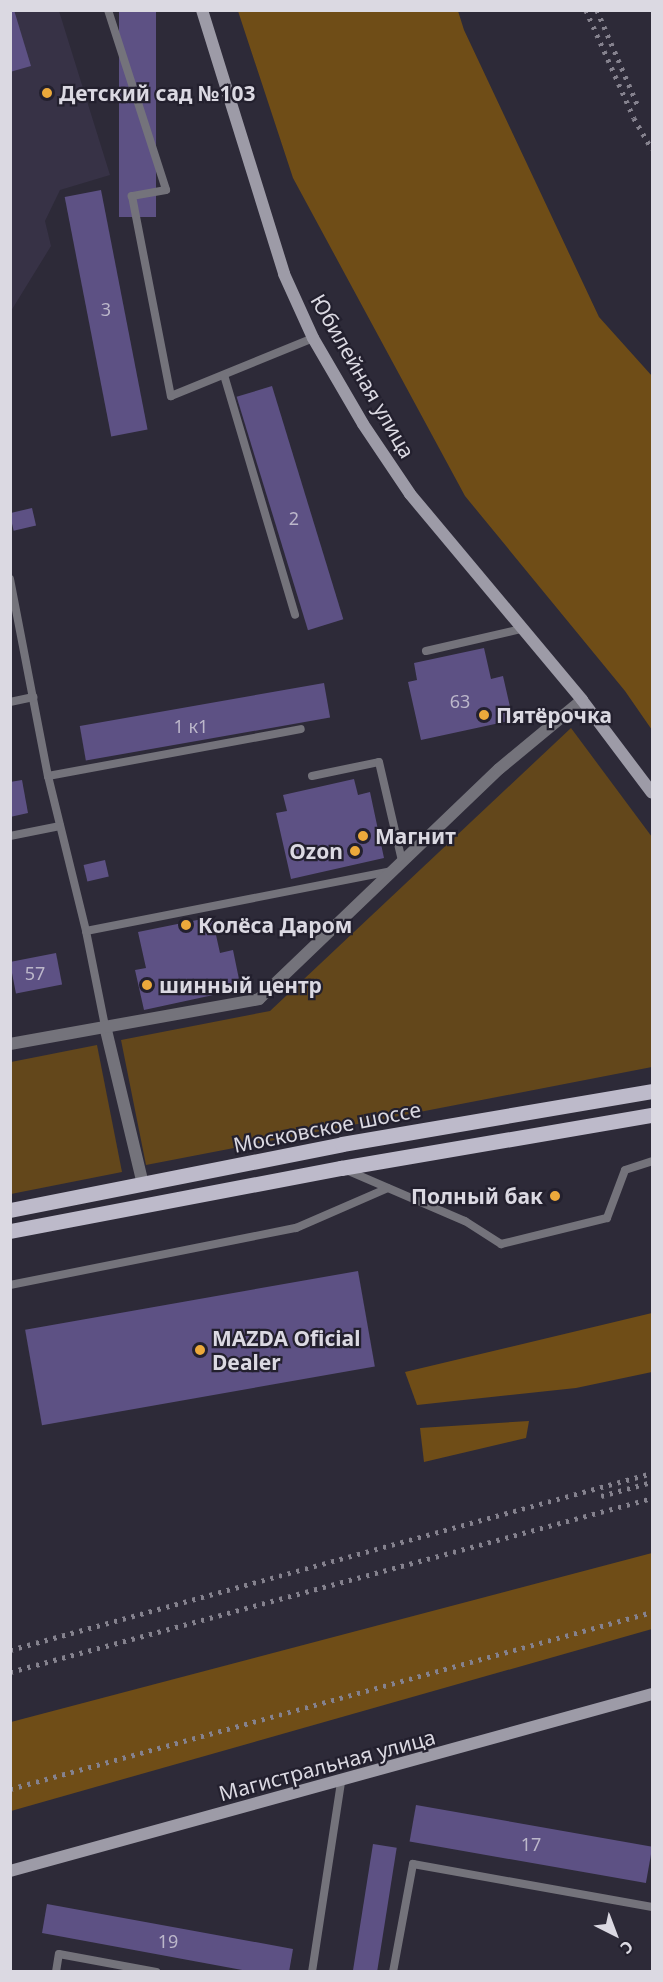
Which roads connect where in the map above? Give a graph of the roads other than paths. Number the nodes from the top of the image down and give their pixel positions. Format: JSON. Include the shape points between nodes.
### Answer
{"nodes":[{"id":1,"x":108,"y":10,"type":"edge"},
{"id":2,"x":202,"y":10,"type":"edge"},
{"id":3,"x":313,"y":338,"type":"junction"},
{"id":4,"x":224,"y":375,"type":"junction"},
{"id":5,"x":10,"y":579,"type":"edge"},
{"id":6,"x":294,"y":615,"type":"dead end"},
{"id":7,"x":521,"y":629,"type":"junction"},
{"id":8,"x":426,"y":651,"type":"dead end"},
{"id":9,"x":33,"y":697,"type":"junction"},
{"id":10,"x":582,"y":700,"type":"junction"},
{"id":11,"x":10,"y":702,"type":"edge"},
{"id":12,"x":301,"y":729,"type":"dead end"},
{"id":13,"x":48,"y":776,"type":"junction"},
{"id":14,"x":312,"y":776,"type":"dead end"},
{"id":15,"x":652,"y":794,"type":"edge"},
{"id":16,"x":60,"y":826,"type":"junction"},
{"id":17,"x":10,"y":836,"type":"edge"},
{"id":18,"x":402,"y":861,"type":"junction"},
{"id":19,"x":392,"y":871,"type":"junction"},
{"id":20,"x":86,"y":931,"type":"junction"},
{"id":21,"x":105,"y":1026,"type":"junction"},
{"id":22,"x":10,"y":1044,"type":"edge"},
{"id":23,"x":652,"y":1090,"type":"edge"},
{"id":24,"x":652,"y":1114,"type":"edge"},
{"id":25,"x":652,"y":1161,"type":"edge"},
{"id":26,"x":341,"y":1168,"type":"junction"},
{"id":27,"x":143,"y":1184,"type":"junction"},
{"id":28,"x":388,"y":1188,"type":"junction"},
{"id":29,"x":10,"y":1210,"type":"edge"},
{"id":30,"x":10,"y":1231,"type":"edge"},
{"id":31,"x":10,"y":1285,"type":"edge"},
{"id":32,"x":652,"y":1694,"type":"edge"},
{"id":33,"x":341,"y":1782,"type":"junction"},
{"id":34,"x":10,"y":1871,"type":"edge"},
{"id":35,"x":652,"y":1907,"type":"edge"},
{"id":36,"x":56,"y":1971,"type":"edge"},
{"id":37,"x":156,"y":1971,"type":"edge"},
{"id":38,"x":312,"y":1971,"type":"edge"},
{"id":39,"x":393,"y":1971,"type":"edge"}],
"edges":[{"from":1,"to":4,"type":"lane","via":[[166,190],[132,196],[171,396]]},
{"from":2,"to":3,"type":"street","name":"Юбилейная улица","via":[[284,274]]},
{"from":3,"to":4,"type":"lane"},
{"from":3,"to":7,"type":"street","name":"Юбилейная улица","via":[[410,494]]},
{"from":4,"to":6,"type":"lane"},
{"from":5,"to":9,"type":"lane"},
{"from":7,"to":8,"type":"lane"},
{"from":7,"to":10,"type":"street","name":"Юбилейная улица"},
{"from":9,"to":11,"type":"lane"},
{"from":9,"to":13,"type":"lane"},
{"from":10,"to":15,"type":"street","name":"Юбилейная улица"},
{"from":10,"to":18,"type":"street","via":[[499,768]]},
{"from":12,"to":13,"type":"lane"},
{"from":13,"to":16,"type":"lane"},
{"from":14,"to":18,"type":"lane","via":[[379,762]]},
{"from":16,"to":17,"type":"lane"},
{"from":16,"to":20,"type":"lane"},
{"from":18,"to":19,"type":"street"},
{"from":19,"to":20,"type":"lane"},
{"from":19,"to":21,"type":"street","via":[[259,999]]},
{"from":20,"to":21,"type":"lane"},
{"from":21,"to":22,"type":"street"},
{"from":21,"to":27,"type":"street"},
{"from":23,"to":27,"type":"main road","name":"Московское шоссе","via":[[342,1144]]},
{"from":24,"to":26,"type":"main road","name":"Московское шоссе"},
{"from":25,"to":28,"type":"lane","via":[[625,1170],[607,1218],[501,1244],[465,1221]]},
{"from":26,"to":28,"type":"lane"},
{"from":26,"to":30,"type":"main road","name":"Московское шоссе"},
{"from":27,"to":29,"type":"main road","name":"Московское шоссе"},
{"from":28,"to":31,"type":"lane","via":[[296,1228]]},
{"from":32,"to":33,"type":"street","name":"Магистральная улица"},
{"from":33,"to":34,"type":"street","name":"Магистральная улица"},
{"from":33,"to":38,"type":"lane"},
{"from":35,"to":39,"type":"lane","via":[[413,1864]]},
{"from":36,"to":37,"type":"lane","via":[[59,1954]]}]}
